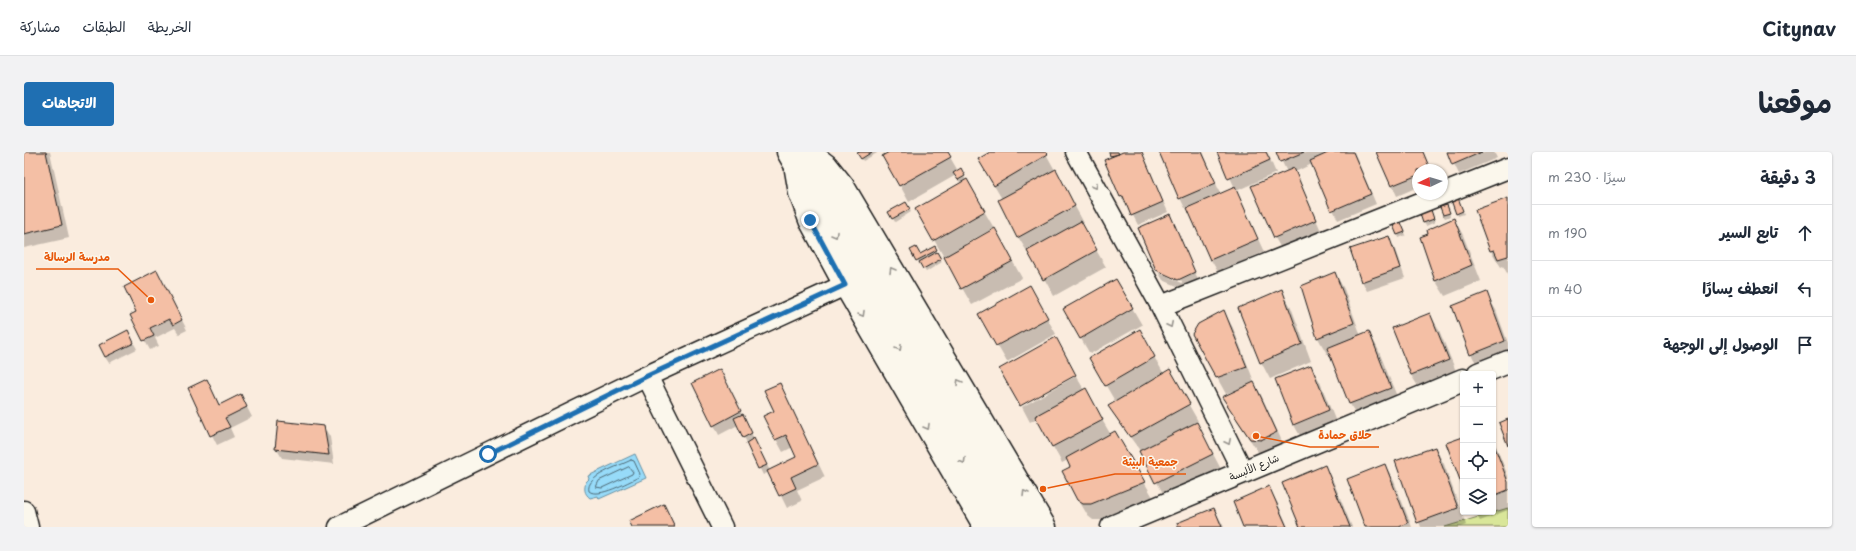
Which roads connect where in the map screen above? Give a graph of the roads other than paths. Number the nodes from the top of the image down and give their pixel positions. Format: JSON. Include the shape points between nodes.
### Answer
{"nodes":[{"id":1,"x":1076,"y":152,"type":"edge"},
{"id":2,"x":802,"y":156,"type":"edge"},
{"id":3,"x":1508,"y":168,"type":"edge"},
{"id":4,"x":845,"y":285,"type":"junction"},
{"id":5,"x":1161,"y":306,"type":"junction"},
{"id":6,"x":1508,"y":362,"type":"edge"},
{"id":7,"x":1486,"y":371,"type":"edge"},
{"id":8,"x":647,"y":376,"type":"junction"},
{"id":9,"x":1460,"y":381,"type":"edge"},
{"id":10,"x":1243,"y":472,"type":"junction"},
{"id":11,"x":24,"y":511,"type":"edge"},
{"id":12,"x":28,"y":527,"type":"edge"},
{"id":13,"x":339,"y":527,"type":"edge"},
{"id":14,"x":722,"y":527,"type":"edge"},
{"id":15,"x":985,"y":527,"type":"edge"},
{"id":16,"x":1001,"y":527,"type":"edge"},
{"id":17,"x":1024,"y":527,"type":"edge"},
{"id":18,"x":1045,"y":527,"type":"edge"},
{"id":19,"x":1112,"y":527,"type":"edge"}],
"edges":[{"from":1,"to":5,"type":"street","one_way":true},
{"from":2,"to":4,"type":"main road","via":[[800,193],[810,220]]},
{"from":2,"to":16,"type":"main road","one_way":true},
{"from":2,"to":17,"type":"main road","via":[[848,220]]},
{"from":18,"to":2,"type":"main road","one_way":true,"via":[[842,186],[827,166]]},
{"from":3,"to":5,"type":"street"},
{"from":4,"to":8,"type":"street"},
{"from":4,"to":15,"type":"main road","one_way":true},
{"from":5,"to":10,"type":"street","one_way":true},
{"from":6,"to":7,"type":"main road"},
{"from":8,"to":13,"type":"street"},
{"from":8,"to":14,"type":"street"},
{"from":9,"to":10,"type":"main road","name":"شارع الألبسة"},
{"from":10,"to":19,"type":"main road","name":"شارع الألبسة"},
{"from":11,"to":12,"type":"street"}]}
